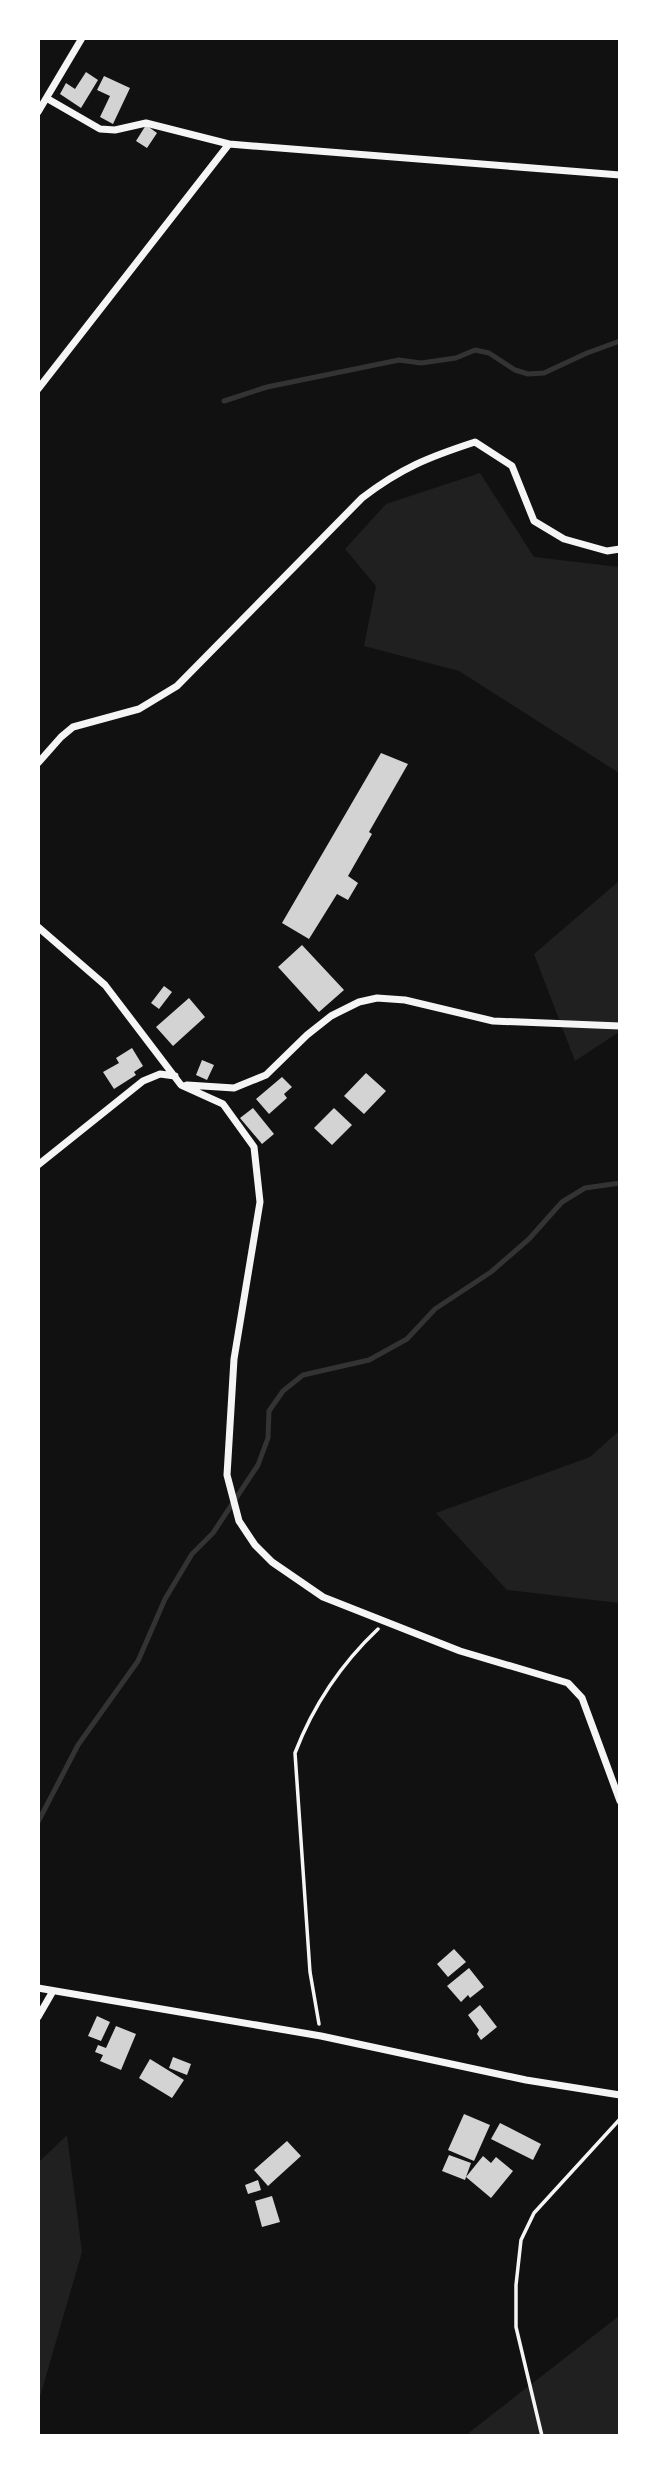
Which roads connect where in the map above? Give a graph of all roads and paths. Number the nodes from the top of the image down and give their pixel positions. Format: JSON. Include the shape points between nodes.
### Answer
{"nodes":[{"id":1,"x":82,"y":38,"type":"edge"},
{"id":2,"x":48,"y":99,"type":"junction"},
{"id":3,"x":38,"y":112,"type":"edge"},
{"id":4,"x":229,"y":144,"type":"junction"},
{"id":5,"x":620,"y":175,"type":"edge"},
{"id":6,"x":38,"y":390,"type":"edge"},
{"id":7,"x":620,"y":549,"type":"edge"},
{"id":8,"x":38,"y":763,"type":"edge"},
{"id":9,"x":38,"y":928,"type":"edge"},
{"id":10,"x":620,"y":1026,"type":"edge"},
{"id":11,"x":176,"y":1077,"type":"junction"},
{"id":12,"x":181,"y":1084,"type":"junction"},
{"id":13,"x":38,"y":1165,"type":"edge"},
{"id":14,"x":384,"y":1623,"type":"junction"},
{"id":15,"x":620,"y":1801,"type":"edge"},
{"id":16,"x":38,"y":1988,"type":"edge"},
{"id":17,"x":53,"y":1991,"type":"junction"},
{"id":18,"x":38,"y":2017,"type":"edge"},
{"id":19,"x":321,"y":2036,"type":"junction"},
{"id":20,"x":620,"y":2095,"type":"edge"},
{"id":21,"x":620,"y":2119,"type":"edge"},
{"id":22,"x":542,"y":2435,"type":"edge"}],
"edges":[{"from":1,"to":2,"type":"street"},
{"from":2,"to":3,"type":"street"},
{"from":2,"to":4,"type":"street","via":[[100,129],[146,123]]},
{"from":4,"to":5,"type":"street"},
{"from":4,"to":6,"type":"street"},
{"from":7,"to":8,"type":"street","via":[[607,551],[564,539],[534,521],[512,466],[475,442],[425,459],[389,477],[362,498],[177,686],[139,709],[73,727]]},
{"from":9,"to":11,"type":"street","via":[[105,985]]},
{"from":10,"to":12,"type":"street","via":[[493,1021],[377,998],[331,1016],[266,1075],[234,1088]]},
{"from":11,"to":12,"type":"street"},
{"from":11,"to":13,"type":"street","via":[[160,1074],[143,1081]]},
{"from":12,"to":14,"type":"street","via":[[223,1104],[254,1147],[260,1202],[234,1359],[227,1475],[239,1521],[272,1562],[323,1597]]},
{"from":14,"to":15,"type":"street","via":[[568,1684],[582,1698]]},
{"from":14,"to":19,"type":"path","via":[[354,1651],[308,1719],[295,1753],[310,1972]]},
{"from":16,"to":17,"type":"street"},
{"from":17,"to":18,"type":"street"},
{"from":17,"to":19,"type":"street"},
{"from":19,"to":20,"type":"street"},
{"from":21,"to":22,"type":"path","via":[[534,2213],[521,2240],[516,2327]]}]}
